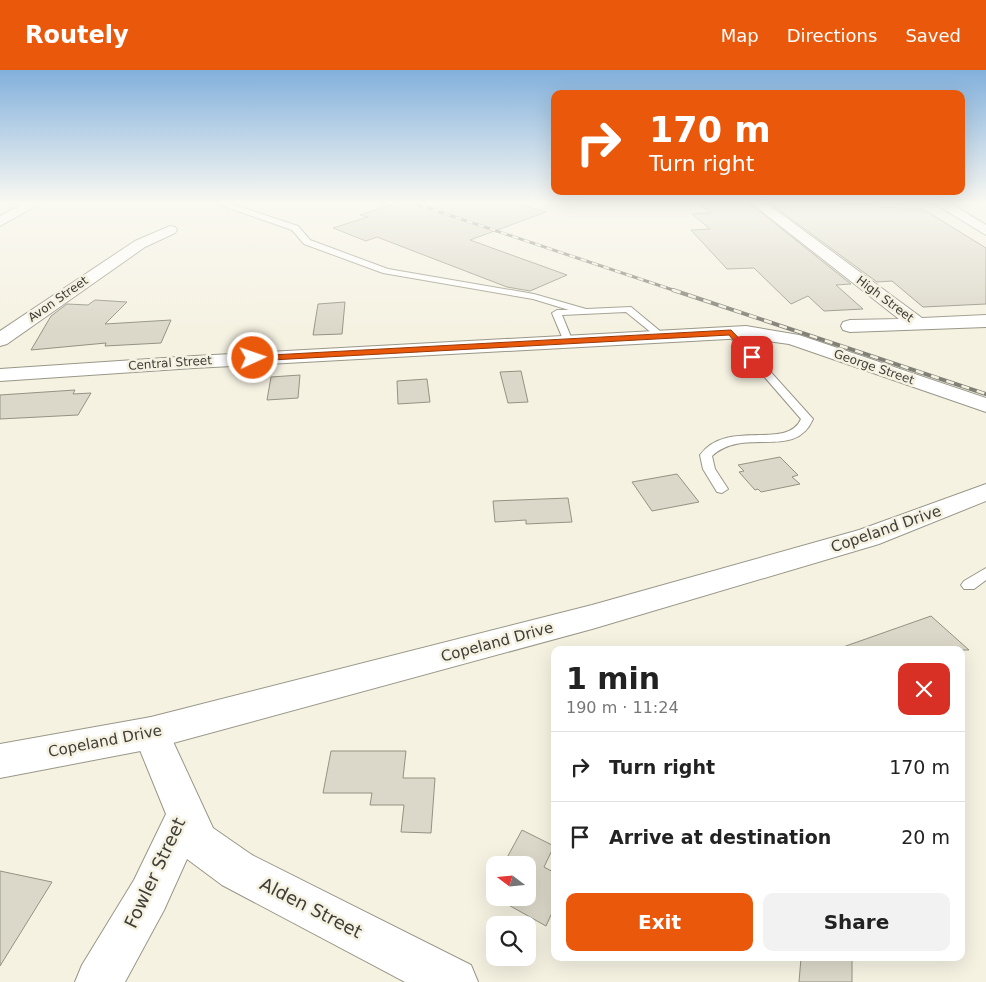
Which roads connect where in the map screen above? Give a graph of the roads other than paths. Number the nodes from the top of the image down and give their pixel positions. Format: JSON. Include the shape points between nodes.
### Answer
{"nodes":[{"id":1,"x":140,"y":245,"type":"edge"},
{"id":2,"x":314,"y":245,"type":"edge"},
{"id":3,"x":813,"y":245,"type":"edge"},
{"id":4,"x":588,"y":312,"type":"junction"},
{"id":5,"x":986,"y":321,"type":"edge"},
{"id":6,"x":918,"y":324,"type":"junction"},
{"id":7,"x":850,"y":326,"type":"dead end"},
{"id":8,"x":760,"y":332,"type":"joint"},
{"id":9,"x":731,"y":333,"type":"junction"},
{"id":10,"x":661,"y":336,"type":"junction"},
{"id":11,"x":0,"y":340,"type":"edge"},
{"id":12,"x":568,"y":342,"type":"junction"},
{"id":13,"x":0,"y":375,"type":"edge"},
{"id":14,"x":986,"y":405,"type":"edge"},
{"id":15,"x":722,"y":489,"type":"dead end"},
{"id":16,"x":986,"y":492,"type":"edge"},
{"id":17,"x":986,"y":573,"type":"edge"},
{"id":18,"x":969,"y":584,"type":"dead end"},
{"id":19,"x":151,"y":733,"type":"junction"},
{"id":20,"x":0,"y":761,"type":"edge"},
{"id":21,"x":186,"y":815,"type":"junction"},
{"id":22,"x":99,"y":982,"type":"edge"},
{"id":23,"x":454,"y":982,"type":"edge"}],
"edges":[{"from":1,"to":11,"type":"street","name":"Avon Street"},
{"from":2,"to":4,"type":"lane","via":[[386,271],[534,297]]},
{"from":3,"to":6,"type":"street","name":"High Street"},
{"from":4,"to":10,"type":"lane","via":[[628,309]]},
{"from":4,"to":12,"type":"lane","via":[[557,313]]},
{"from":5,"to":6,"type":"street"},
{"from":6,"to":7,"type":"street"},
{"from":8,"to":9,"type":"street","name":"Central Street"},
{"from":8,"to":14,"type":"street","name":"George Street","via":[[792,339]]},
{"from":9,"to":10,"type":"street","name":"Central Street"},
{"from":9,"to":15,"type":"lane","via":[[807,419],[806,427],[798,434],[730,440],[714,446],[706,455],[709,469]]},
{"from":10,"to":12,"type":"street","name":"Central Street"},
{"from":12,"to":13,"type":"street","name":"Central Street"},
{"from":16,"to":19,"type":"street","name":"Copeland Drive","via":[[870,537],[592,617]]},
{"from":17,"to":18,"type":"lane"},
{"from":19,"to":20,"type":"street","name":"Copeland Drive"},
{"from":19,"to":21,"type":"street","name":"Fowler Street"},
{"from":21,"to":22,"type":"street","name":"Fowler Street","via":[[149,895]]},
{"from":21,"to":23,"type":"street","name":"Alden Street","via":[[198,842],[237,870]]}]}
